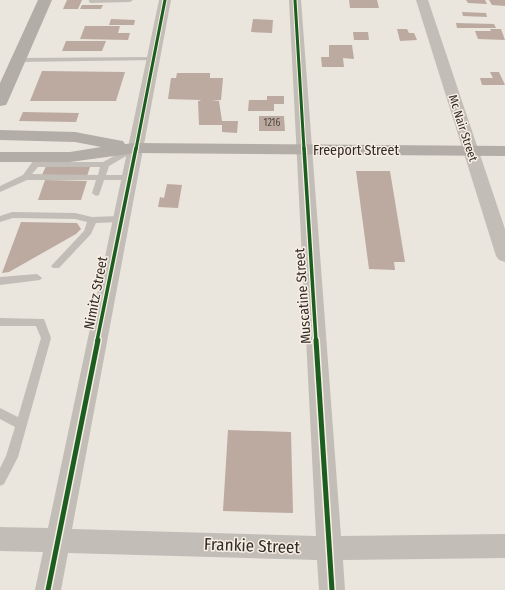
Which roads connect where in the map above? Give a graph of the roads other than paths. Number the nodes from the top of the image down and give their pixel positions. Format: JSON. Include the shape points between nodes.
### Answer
{"nodes":[{"id":1,"x":45,"y":0,"type":"edge"},
{"id":2,"x":130,"y":0,"type":"edge"},
{"id":3,"x":165,"y":0,"type":"edge"},
{"id":4,"x":295,"y":0,"type":"edge"},
{"id":5,"x":422,"y":0,"type":"edge"},
{"id":6,"x":92,"y":1,"type":"edge"},
{"id":7,"x":154,"y":59,"type":"junction"},
{"id":8,"x":18,"y":60,"type":"junction"},
{"id":9,"x":4,"y":91,"type":"edge"},
{"id":10,"x":0,"y":101,"type":"edge"},
{"id":11,"x":0,"y":135,"type":"edge"},
{"id":12,"x":136,"y":148,"type":"junction"},
{"id":13,"x":305,"y":150,"type":"junction"},
{"id":14,"x":470,"y":151,"type":"junction"},
{"id":15,"x":505,"y":151,"type":"edge"},
{"id":16,"x":0,"y":157,"type":"edge"},
{"id":17,"x":38,"y":161,"type":"junction"},
{"id":18,"x":105,"y":165,"type":"junction"},
{"id":19,"x":26,"y":177,"type":"junction"},
{"id":20,"x":100,"y":178,"type":"junction"},
{"id":21,"x":130,"y":178,"type":"junction"},
{"id":22,"x":0,"y":189,"type":"edge"},
{"id":23,"x":96,"y":193,"type":"dead end"},
{"id":24,"x":0,"y":219,"type":"edge"},
{"id":25,"x":121,"y":219,"type":"junction"},
{"id":26,"x":92,"y":220,"type":"junction"},
{"id":27,"x":505,"y":256,"type":"edge"},
{"id":28,"x":56,"y":266,"type":"dead end"},
{"id":29,"x":37,"y":278,"type":"dead end"},
{"id":30,"x":0,"y":281,"type":"edge"},
{"id":31,"x":0,"y":322,"type":"edge"},
{"id":32,"x":0,"y":413,"type":"edge"},
{"id":33,"x":21,"y":425,"type":"junction"},
{"id":34,"x":0,"y":480,"type":"edge"},
{"id":35,"x":0,"y":539,"type":"edge"},
{"id":36,"x":58,"y":540,"type":"junction"},
{"id":37,"x":505,"y":546,"type":"edge"},
{"id":38,"x":330,"y":548,"type":"junction"},
{"id":39,"x":48,"y":590,"type":"edge"},
{"id":40,"x":332,"y":590,"type":"edge"}],
"edges":[{"from":1,"to":8,"type":"main road"},
{"from":2,"to":6,"type":"lane"},
{"from":3,"to":7,"type":"street","name":"Nimitz Street"},
{"from":4,"to":13,"type":"street","name":"Muscatine Street"},
{"from":5,"to":14,"type":"street","name":"Mc Nair Street"},
{"from":7,"to":8,"type":"lane"},
{"from":7,"to":12,"type":"street","name":"Nimitz Street"},
{"from":8,"to":9,"type":"main road"},
{"from":9,"to":10,"type":"main road"},
{"from":11,"to":12,"type":"main road","name":"Freeport Street","via":[[75,137]]},
{"from":12,"to":13,"type":"main road","name":"Freeport Street"},
{"from":12,"to":17,"type":"main road","name":"Freeport Street"},
{"from":12,"to":18,"type":"lane"},
{"from":12,"to":21,"type":"street","name":"Nimitz Street"},
{"from":13,"to":14,"type":"main road","name":"Freeport Street"},
{"from":13,"to":38,"type":"street","name":"Muscatine Street"},
{"from":14,"to":15,"type":"main road","name":"Freeport Street"},
{"from":14,"to":27,"type":"street","name":"Mc Nair Street"},
{"from":16,"to":17,"type":"main road","name":"Freeport Street"},
{"from":17,"to":18,"type":"lane"},
{"from":17,"to":19,"type":"lane"},
{"from":18,"to":20,"type":"lane"},
{"from":19,"to":20,"type":"lane"},
{"from":19,"to":22,"type":"lane"},
{"from":20,"to":21,"type":"lane"},
{"from":20,"to":23,"type":"lane"},
{"from":21,"to":25,"type":"street","name":"Nimitz Street"},
{"from":24,"to":26,"type":"lane","via":[[12,214],[75,216]]},
{"from":25,"to":26,"type":"lane"},
{"from":25,"to":36,"type":"street","name":"Nimitz Street"},
{"from":26,"to":28,"type":"lane","via":[[88,232]]},
{"from":29,"to":30,"type":"lane"},
{"from":31,"to":33,"type":"lane","via":[[40,322],[46,338]]},
{"from":32,"to":33,"type":"lane"},
{"from":33,"to":34,"type":"lane","via":[[12,456]]},
{"from":35,"to":36,"type":"street","name":"Frankie Street"},
{"from":36,"to":38,"type":"street","name":"Frankie Street"},
{"from":36,"to":39,"type":"street","name":"Nimitz Street"},
{"from":37,"to":38,"type":"street","name":"Frankie Street"},
{"from":38,"to":40,"type":"street","name":"Muscatine Street"}]}
